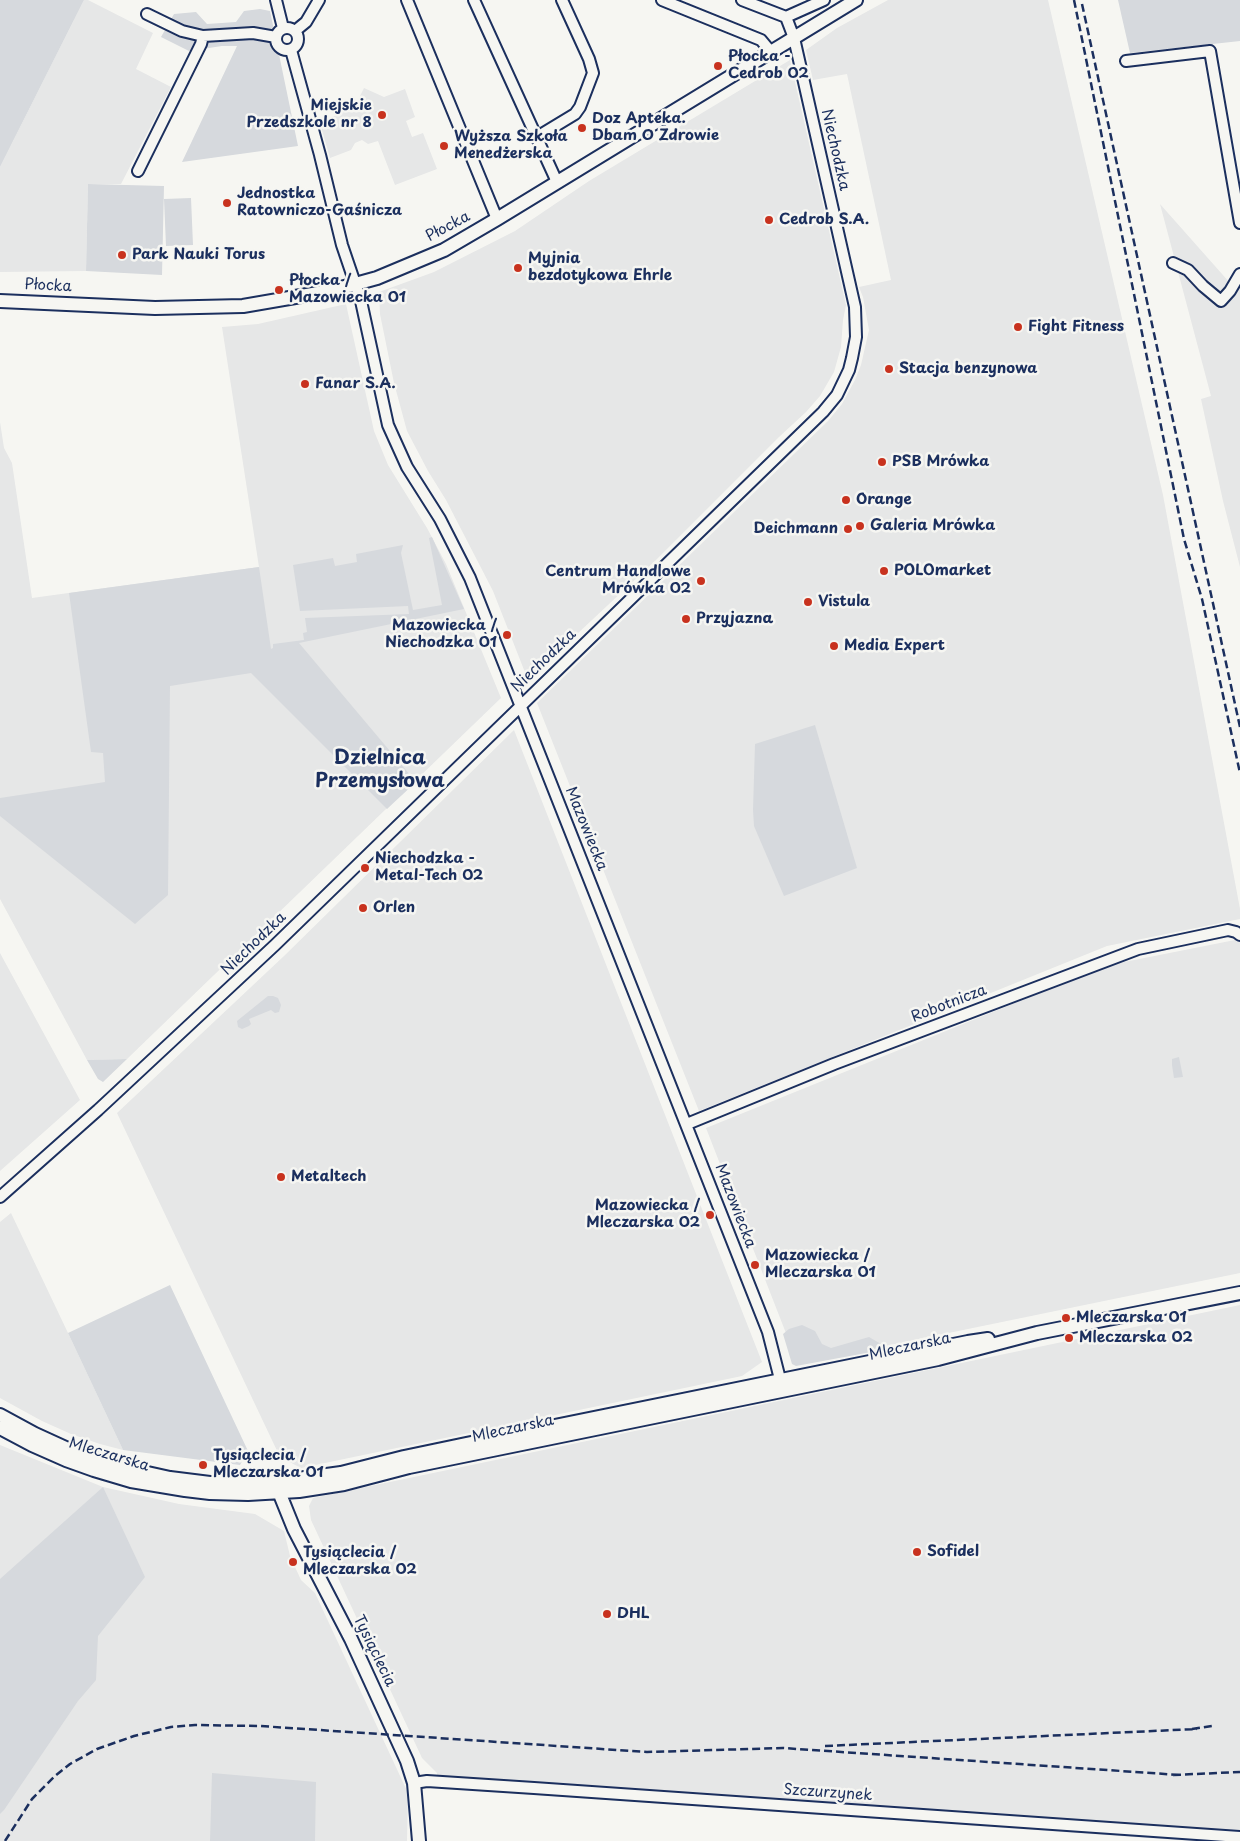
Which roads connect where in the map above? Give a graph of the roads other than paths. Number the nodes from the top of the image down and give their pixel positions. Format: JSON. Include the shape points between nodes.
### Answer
{"nodes":[{"id":1,"x":276,"y":0,"type":"edge"},
{"id":2,"x":319,"y":0,"type":"edge"},
{"id":3,"x":407,"y":0,"type":"edge"},
{"id":4,"x":474,"y":0,"type":"edge"},
{"id":5,"x":562,"y":0,"type":"edge"},
{"id":6,"x":662,"y":0,"type":"edge"},
{"id":7,"x":742,"y":0,"type":"edge"},
{"id":8,"x":824,"y":0,"type":"edge"},
{"id":9,"x":856,"y":0,"type":"edge"},
{"id":10,"x":147,"y":14,"type":"dead end"},
{"id":11,"x":786,"y":17,"type":"junction"},
{"id":12,"x":283,"y":28,"type":"junction"},
{"id":13,"x":295,"y":31,"type":"junction"},
{"id":14,"x":203,"y":36,"type":"junction"},
{"id":15,"x":276,"y":37,"type":"junction"},
{"id":16,"x":794,"y":38,"type":"junction"},
{"id":17,"x":291,"y":50,"type":"junction"},
{"id":18,"x":771,"y":52,"type":"junction"},
{"id":19,"x":1126,"y":61,"type":"dead end"},
{"id":20,"x":537,"y":137,"type":"junction"},
{"id":21,"x":138,"y":171,"type":"dead end"},
{"id":22,"x":557,"y":182,"type":"junction"},
{"id":23,"x":497,"y":219,"type":"junction"},
{"id":24,"x":1240,"y":223,"type":"edge"},
{"id":25,"x":1173,"y":263,"type":"dead end"},
{"id":26,"x":1240,"y":274,"type":"edge"},
{"id":27,"x":354,"y":284,"type":"junction"},
{"id":28,"x":0,"y":301,"type":"edge"},
{"id":29,"x":521,"y":704,"type":"junction"},
{"id":30,"x":1240,"y":935,"type":"edge"},
{"id":31,"x":687,"y":1124,"type":"junction"},
{"id":32,"x":0,"y":1197,"type":"edge"},
{"id":33,"x":1240,"y":1293,"type":"edge"},
{"id":34,"x":782,"y":1385,"type":"junction"},
{"id":35,"x":0,"y":1415,"type":"edge"},
{"id":36,"x":0,"y":1428,"type":"edge"},
{"id":37,"x":278,"y":1488,"type":"junction"},
{"id":38,"x":414,"y":1783,"type":"junction"},
{"id":39,"x":1240,"y":1837,"type":"edge"},
{"id":40,"x":418,"y":1841,"type":"edge"}],
"edges":[{"from":1,"to":12,"type":"street"},
{"from":2,"to":13,"type":"street","via":[[306,22]]},
{"from":3,"to":23,"type":"street"},
{"from":4,"to":20,"type":"street"},
{"from":5,"to":20,"type":"street","via":[[593,73],[575,114]]},
{"from":6,"to":18,"type":"street","via":[[761,40]]},
{"from":7,"to":11,"type":"street"},
{"from":8,"to":11,"type":"street"},
{"from":9,"to":16,"type":"main road","name":"Płocka"},
{"from":10,"to":14,"type":"street","via":[[182,31]]},
{"from":11,"to":16,"type":"street","name":"Niechodzka"},
{"from":12,"to":13,"type":"street"},
{"from":12,"to":15,"type":"street"},
{"from":13,"to":17,"type":"street","via":[[298,43]]},
{"from":14,"to":15,"type":"street","via":[[253,34]]},
{"from":14,"to":21,"type":"street"},
{"from":15,"to":17,"type":"street","via":[[279,47]]},
{"from":16,"to":18,"type":"main road","name":"Płocka"},
{"from":16,"to":29,"type":"street","name":"Niechodzka","via":[[855,307],[856,337],[849,370],[823,412]]},
{"from":17,"to":27,"type":"street","name":"Mazowiecka"},
{"from":18,"to":22,"type":"main road","name":"Płocka"},
{"from":19,"to":24,"type":"street","via":[[1210,51]]},
{"from":20,"to":22,"type":"street"},
{"from":22,"to":23,"type":"main road","name":"Płocka"},
{"from":23,"to":27,"type":"main road","name":"Płocka","via":[[444,250],[377,278]]},
{"from":25,"to":26,"type":"street","via":[[1188,270],[1221,301]]},
{"from":27,"to":28,"type":"main road","name":"Płocka","via":[[323,293],[242,306],[155,308]]},
{"from":27,"to":29,"type":"street","name":"Mazowiecka","via":[[362,305],[388,425],[407,467],[440,519],[470,578]]},
{"from":29,"to":31,"type":"street","name":"Mazowiecka"},
{"from":29,"to":32,"type":"street","name":"Niechodzka","via":[[275,945]]},
{"from":30,"to":31,"type":"street","name":"Robotnicza","via":[[1228,930],[1138,949],[834,1064]]},
{"from":31,"to":34,"type":"street","name":"Mazowiecka","via":[[768,1332]]},
{"from":33,"to":34,"type":"main road","name":"Mleczarska","via":[[1038,1333],[938,1359]]},
{"from":34,"to":37,"type":"main road","name":"Mleczarska","via":[[344,1484]]},
{"from":35,"to":37,"type":"main road","name":"Mleczarska","via":[[70,1450],[134,1470],[210,1483]]},
{"from":36,"to":37,"type":"main road","name":"Mleczarska","via":[[66,1460],[132,1480],[210,1493]]},
{"from":37,"to":38,"type":"main road","name":"Tysiąclecia","via":[[298,1536],[396,1735]]},
{"from":38,"to":39,"type":"street","name":"Szczurzynek","via":[[427,1781],[554,1789]]},
{"from":38,"to":40,"type":"main road","name":"Tysiąclecia"}]}
